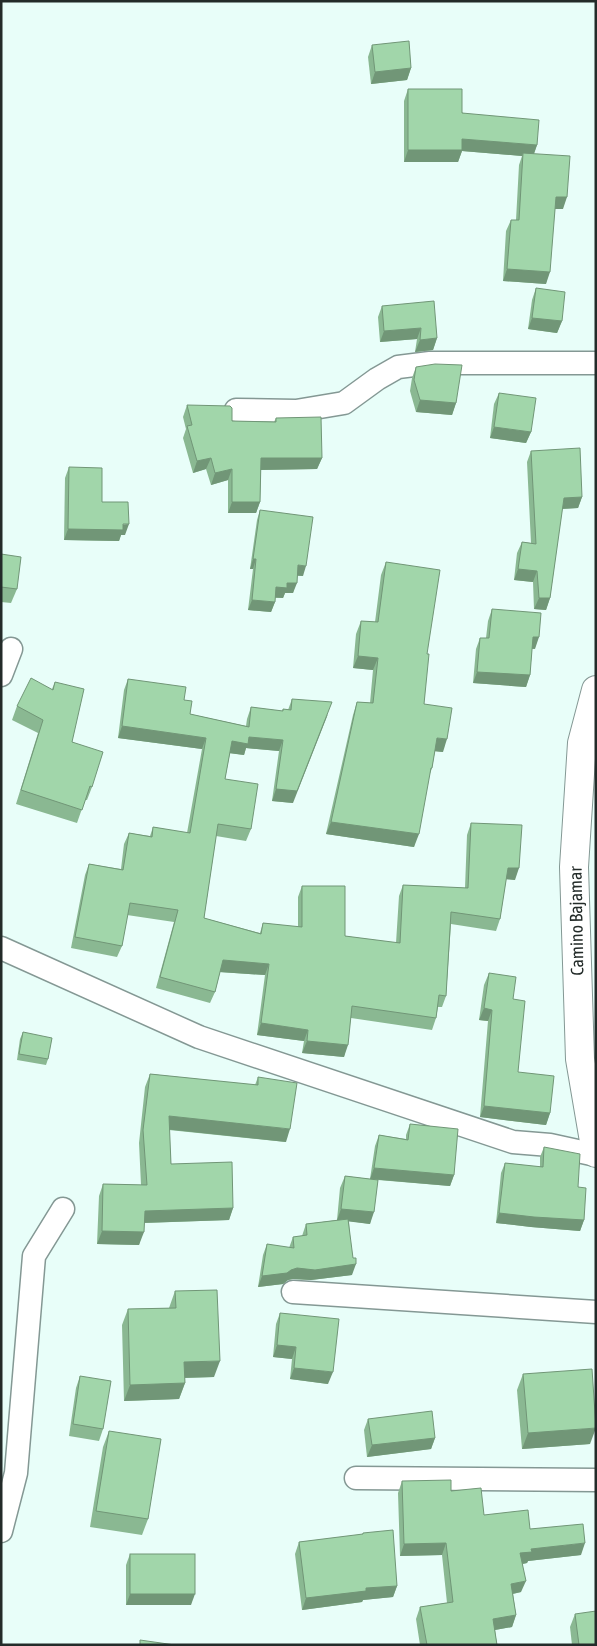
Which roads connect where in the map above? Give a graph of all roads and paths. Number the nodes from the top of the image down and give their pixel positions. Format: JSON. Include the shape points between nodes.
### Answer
{"nodes":[{"id":1,"x":596,"y":363,"type":"edge"},
{"id":2,"x":236,"y":410,"type":"dead end"},
{"id":3,"x":11,"y":649,"type":"dead end"},
{"id":4,"x":1,"y":675,"type":"edge"},
{"id":5,"x":596,"y":690,"type":"edge"},
{"id":6,"x":1,"y":948,"type":"edge"},
{"id":7,"x":596,"y":1154,"type":"edge"},
{"id":8,"x":64,"y":1209,"type":"dead end"},
{"id":9,"x":293,"y":1292,"type":"dead end"},
{"id":10,"x":596,"y":1312,"type":"edge"},
{"id":11,"x":356,"y":1478,"type":"dead end"},
{"id":12,"x":596,"y":1480,"type":"edge"},
{"id":13,"x":1,"y":1530,"type":"edge"}],
"edges":[{"from":1,"to":2,"type":"street","via":[[430,363],[398,367],[344,402],[296,411]]},
{"from":3,"to":4,"type":"street"},
{"from":5,"to":7,"type":"street","name":"Camino Bajamar","via":[[582,743],[574,867],[580,1059]]},
{"from":6,"to":7,"type":"street","via":[[199,1036],[513,1142]]},
{"from":8,"to":13,"type":"street","via":[[34,1256],[16,1473]]},
{"from":9,"to":10,"type":"street"},
{"from":11,"to":12,"type":"street"}]}
